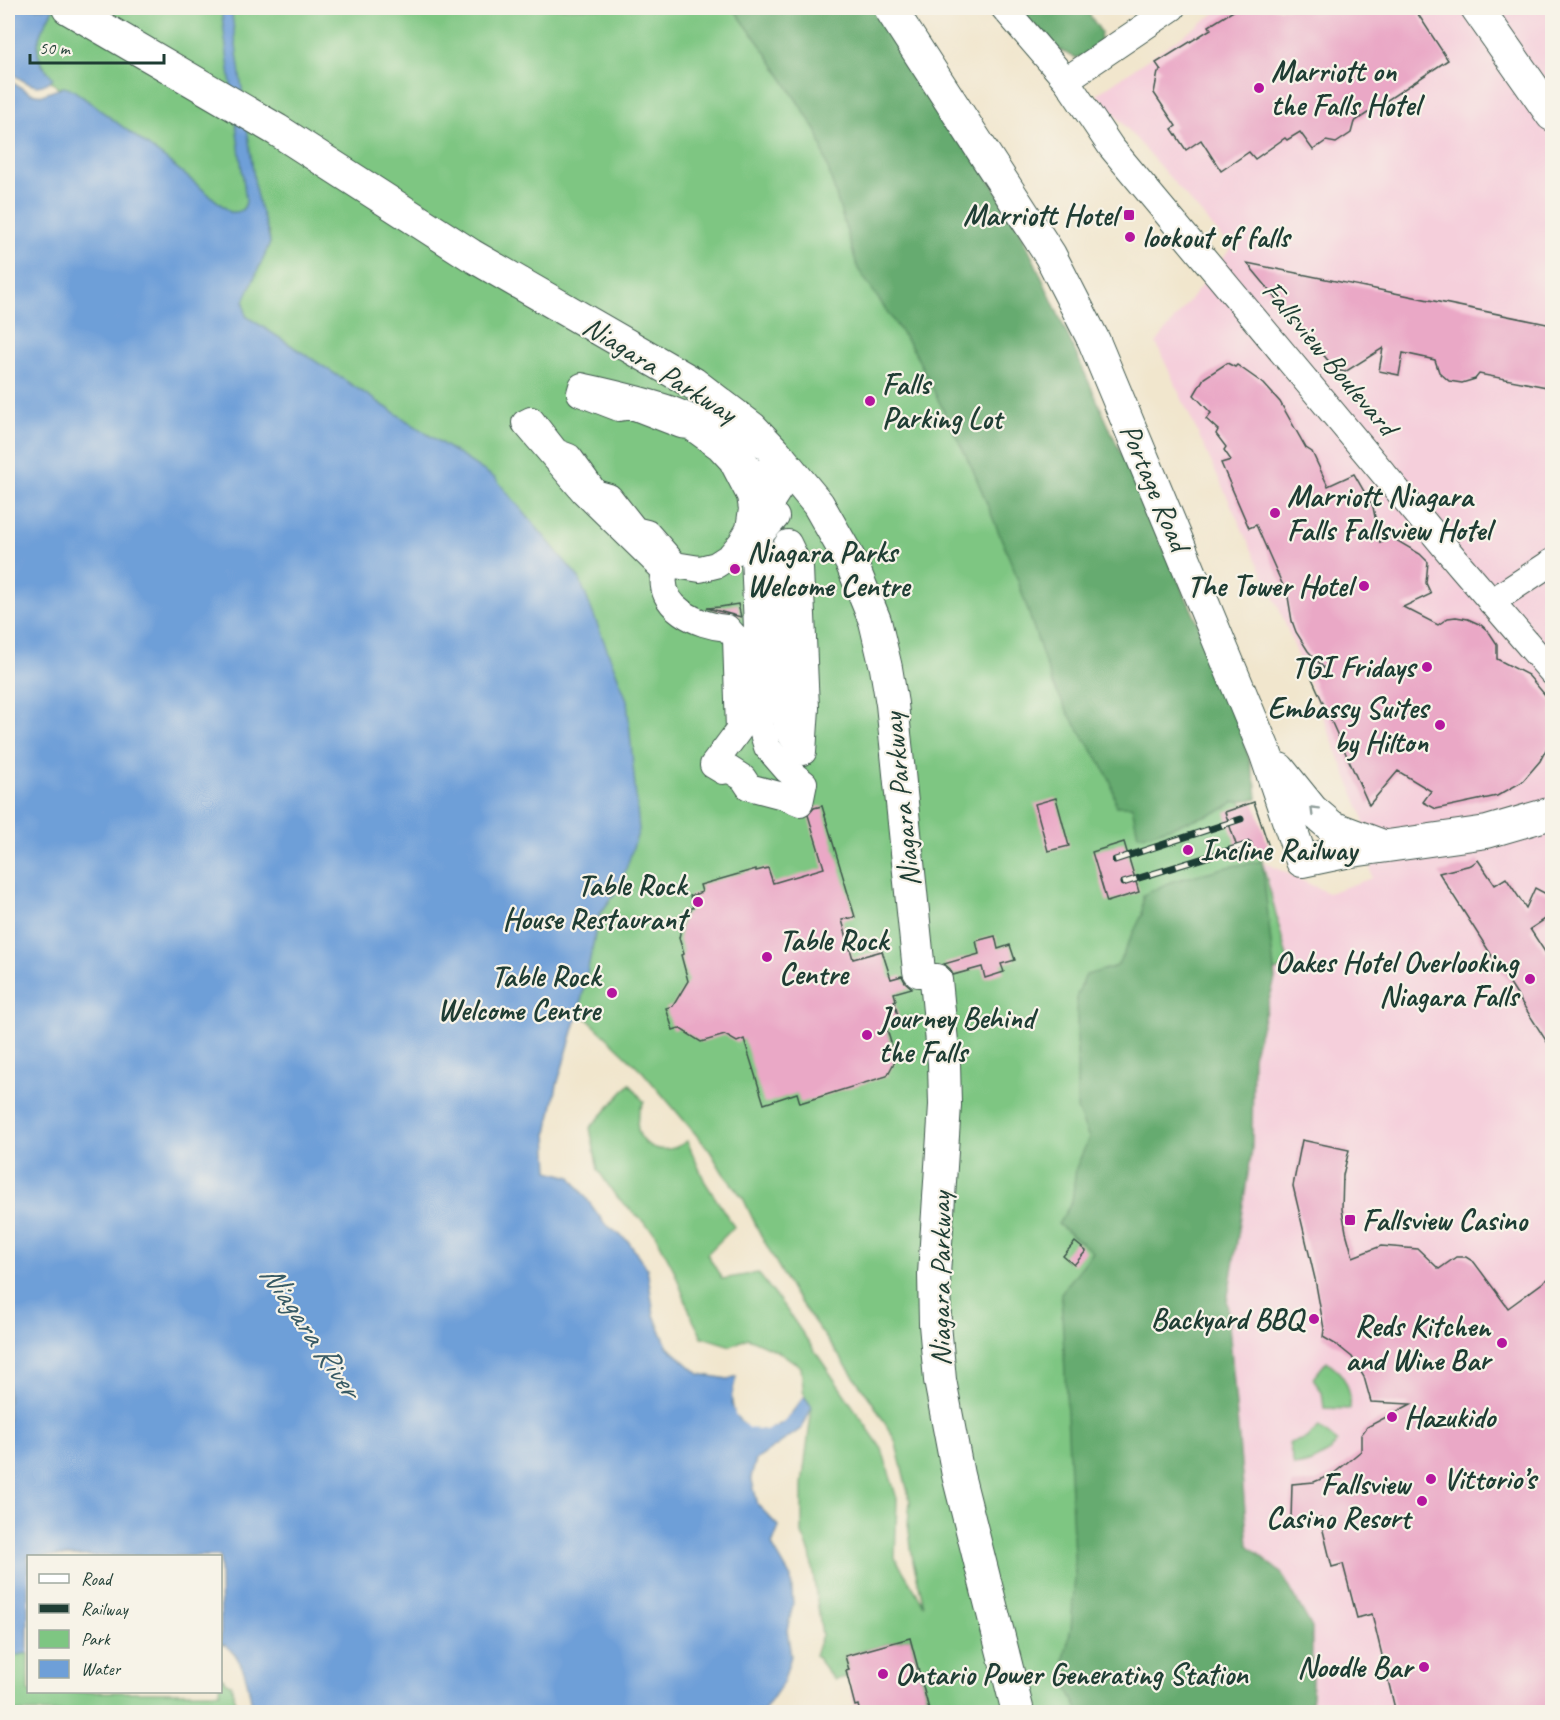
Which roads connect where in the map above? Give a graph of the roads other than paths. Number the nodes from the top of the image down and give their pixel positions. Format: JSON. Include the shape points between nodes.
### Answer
{"nodes":[{"id":1,"x":68,"y":8,"type":"edge"},
{"id":2,"x":104,"y":8,"type":"edge"},
{"id":3,"x":890,"y":8,"type":"edge"},
{"id":4,"x":1004,"y":8,"type":"edge"},
{"id":5,"x":1172,"y":8,"type":"edge"},
{"id":6,"x":1477,"y":8,"type":"edge"},
{"id":7,"x":1066,"y":80,"type":"junction"},
{"id":8,"x":239,"y":96,"type":"junction"},
{"id":9,"x":1552,"y":115,"type":"edge"},
{"id":10,"x":788,"y":543,"type":"joint"},
{"id":11,"x":1552,"y":562,"type":"edge"},
{"id":12,"x":1491,"y":602,"type":"junction"},
{"id":13,"x":1552,"y":672,"type":"edge"},
{"id":14,"x":1265,"y":752,"type":"junction"},
{"id":15,"x":713,"y":765,"type":"joint"},
{"id":16,"x":1552,"y":813,"type":"edge"},
{"id":17,"x":1383,"y":846,"type":"junction"},
{"id":18,"x":928,"y":976,"type":"junction"},
{"id":19,"x":997,"y":1713,"type":"edge"},
{"id":20,"x":1018,"y":1713,"type":"edge"}],
"edges":[{"from":1,"to":8,"type":"main road","name":"Niagara Parkway"},
{"from":2,"to":8,"type":"main road","name":"Niagara Parkway"},
{"from":3,"to":14,"type":"main road","name":"Portage Road","via":[[1050,255],[1094,340]]},
{"from":4,"to":7,"type":"street","name":"Fallsview Boulevard"},
{"from":5,"to":7,"type":"street"},
{"from":6,"to":9,"type":"main road"},
{"from":7,"to":12,"type":"street","name":"Fallsview Boulevard","via":[[1111,147]]},
{"from":8,"to":18,"type":"main road","name":"Niagara Parkway","via":[[330,141],[470,235],[704,370],[761,413],[806,460],[866,554],[886,600],[895,634],[908,702]]},
{"from":10,"to":10,"type":"street","via":[[800,568],[806,708],[803,752],[792,738],[785,716],[779,561]]},
{"from":11,"to":12,"type":"street"},
{"from":12,"to":13,"type":"street","name":"Fallsview Boulevard"},
{"from":17,"to":14,"type":"main road","one_way":true,"via":[[1332,827],[1312,810]]},
{"from":14,"to":17,"type":"main road","name":"Portage Road","via":[[1302,861]]},
{"from":15,"to":15,"type":"street","via":[[739,730],[736,638],[727,628],[692,620],[674,605],[663,585],[665,571],[584,492],[525,423],[531,420],[556,452],[569,456],[595,493],[609,497],[635,530],[647,533],[682,568],[716,565],[736,550],[751,523],[750,496],[732,461],[690,426],[632,406],[619,408],[580,393],[582,386],[630,397],[701,422],[736,450],[755,482],[776,461],[782,472],[784,480],[771,502],[771,516],[776,517],[762,533],[754,555],[761,727],[766,747],[804,783],[800,803],[749,788],[736,772]]},
{"from":16,"to":17,"type":"main road","name":"Portage Road","via":[[1487,832]]},
{"from":18,"to":19,"type":"main road","name":"Niagara Parkway","via":[[928,1105],[918,1273],[923,1382]]},
{"from":18,"to":20,"type":"main road","name":"Niagara Parkway","via":[[944,1063],[934,1274],[940,1380],[958,1474]]}]}
